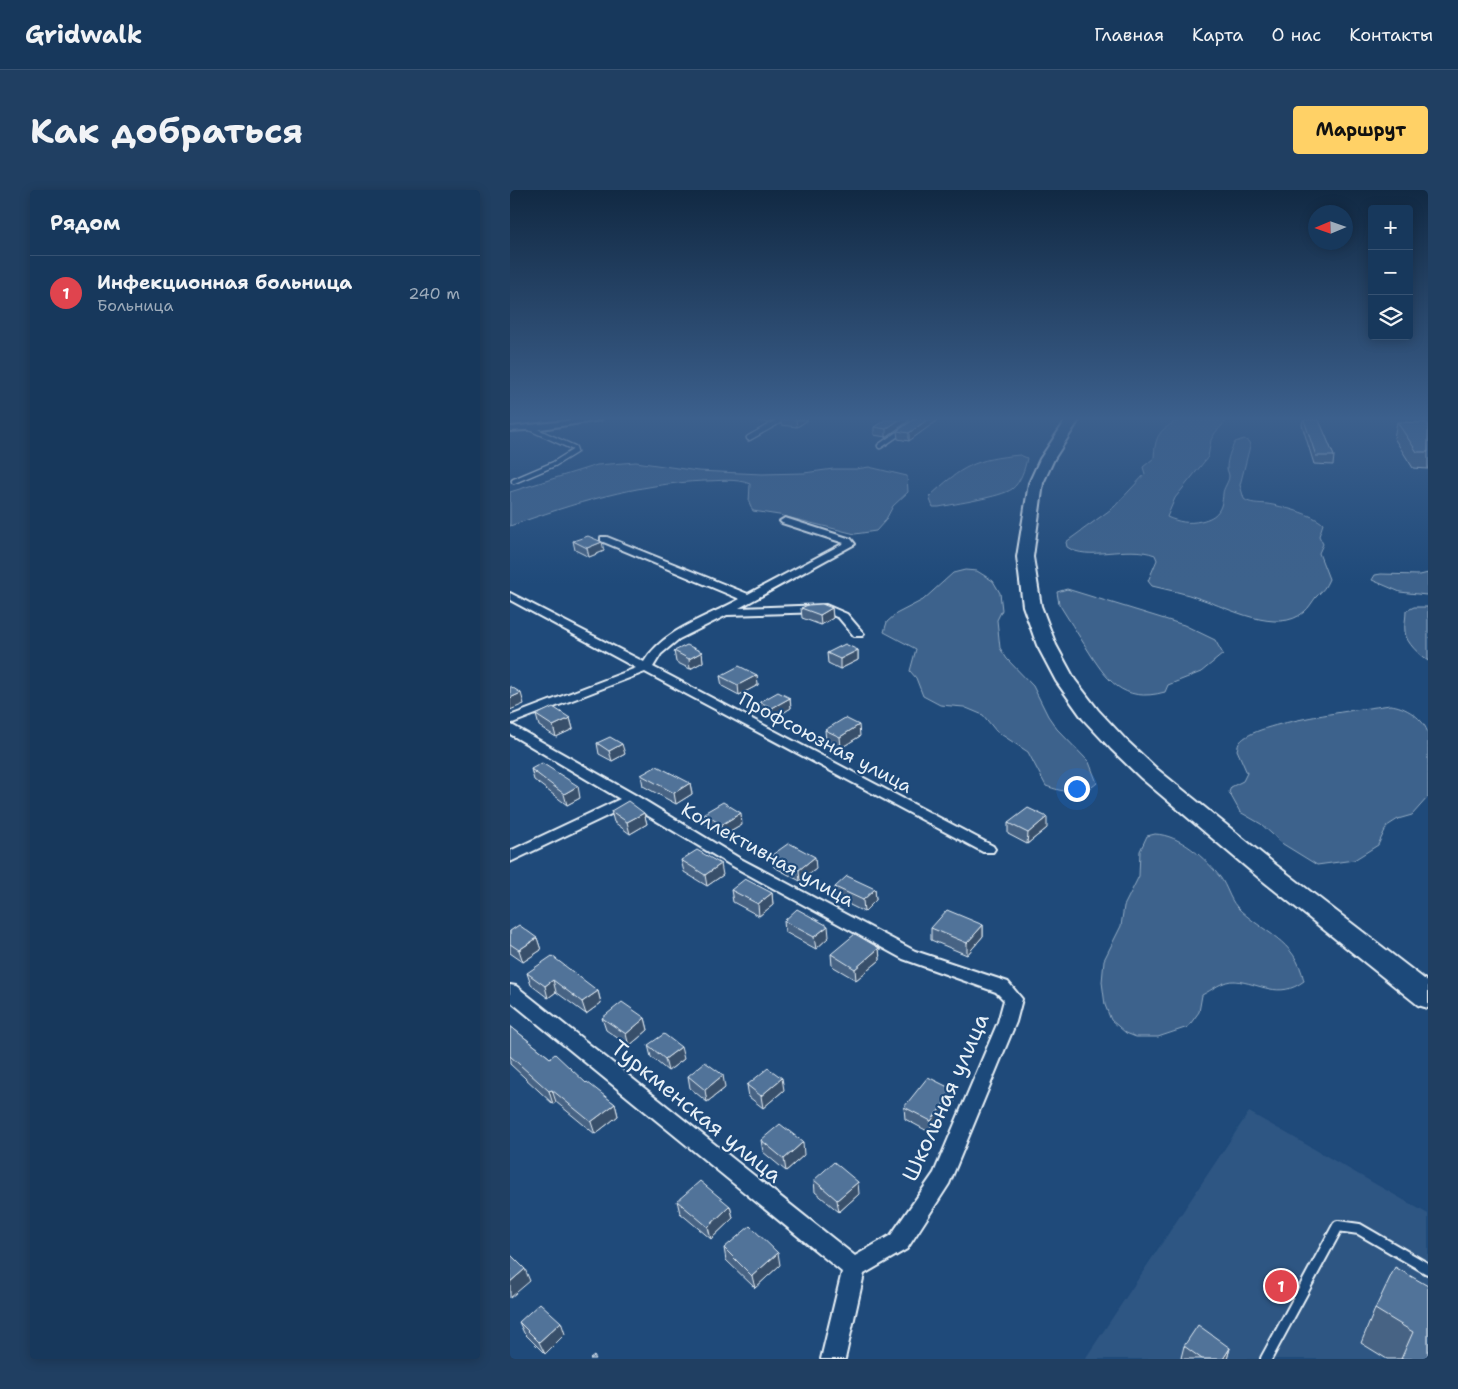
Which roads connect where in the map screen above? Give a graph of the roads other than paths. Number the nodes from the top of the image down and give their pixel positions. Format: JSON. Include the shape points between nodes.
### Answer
{"nodes":[{"id":1,"x":530,"y":475,"type":"edge"},
{"id":2,"x":1040,"y":475,"type":"edge"},
{"id":3,"x":514,"y":481,"type":"dead end"},
{"id":4,"x":786,"y":521,"type":"dead end"},
{"id":5,"x":604,"y":539,"type":"dead end"},
{"id":6,"x":510,"y":596,"type":"edge"},
{"id":7,"x":748,"y":598,"type":"junction"},
{"id":8,"x":723,"y":612,"type":"junction"},
{"id":9,"x":858,"y":634,"type":"dead end"},
{"id":10,"x":646,"y":668,"type":"junction"},
{"id":11,"x":510,"y":720,"type":"edge"},
{"id":12,"x":510,"y":728,"type":"edge"},
{"id":13,"x":632,"y":799,"type":"junction"},
{"id":14,"x":988,"y":849,"type":"dead end"},
{"id":15,"x":510,"y":857,"type":"edge"},
{"id":16,"x":510,"y":991,"type":"edge"},
{"id":17,"x":1428,"y":997,"type":"edge"},
{"id":18,"x":1012,"y":998,"type":"joint"},
{"id":19,"x":854,"y":1268,"type":"junction"},
{"id":20,"x":1428,"y":1269,"type":"edge"},
{"id":21,"x":833,"y":1359,"type":"edge"},
{"id":22,"x":1266,"y":1359,"type":"edge"}],
"edges":[{"from":1,"to":3,"type":"lane"},
{"from":2,"to":17,"type":"main road","via":[[1025,560],[1034,613],[1042,639],[1060,675],[1094,719],[1143,769],[1255,862]]},
{"from":4,"to":7,"type":"street","via":[[850,544]]},
{"from":5,"to":7,"type":"street"},
{"from":6,"to":10,"type":"street"},
{"from":7,"to":8,"type":"street"},
{"from":8,"to":9,"type":"street","via":[[824,607],[844,616]]},
{"from":8,"to":10,"type":"street","via":[[675,637],[656,652]]},
{"from":10,"to":11,"type":"street"},
{"from":10,"to":14,"type":"street","name":"Профсоюзная улица"},
{"from":12,"to":13,"type":"street","name":"Коллективная улица"},
{"from":13,"to":15,"type":"street"},
{"from":13,"to":18,"type":"street","name":"Коллективная улица","via":[[734,861],[908,955],[1002,987]]},
{"from":16,"to":19,"type":"street","name":"Туркменская улица"},
{"from":18,"to":19,"type":"street","name":"Школьная улица","via":[[1007,1022],[942,1178],[899,1242]]},
{"from":19,"to":21,"type":"street"},
{"from":20,"to":22,"type":"lane","via":[[1359,1229],[1338,1226]]}]}
